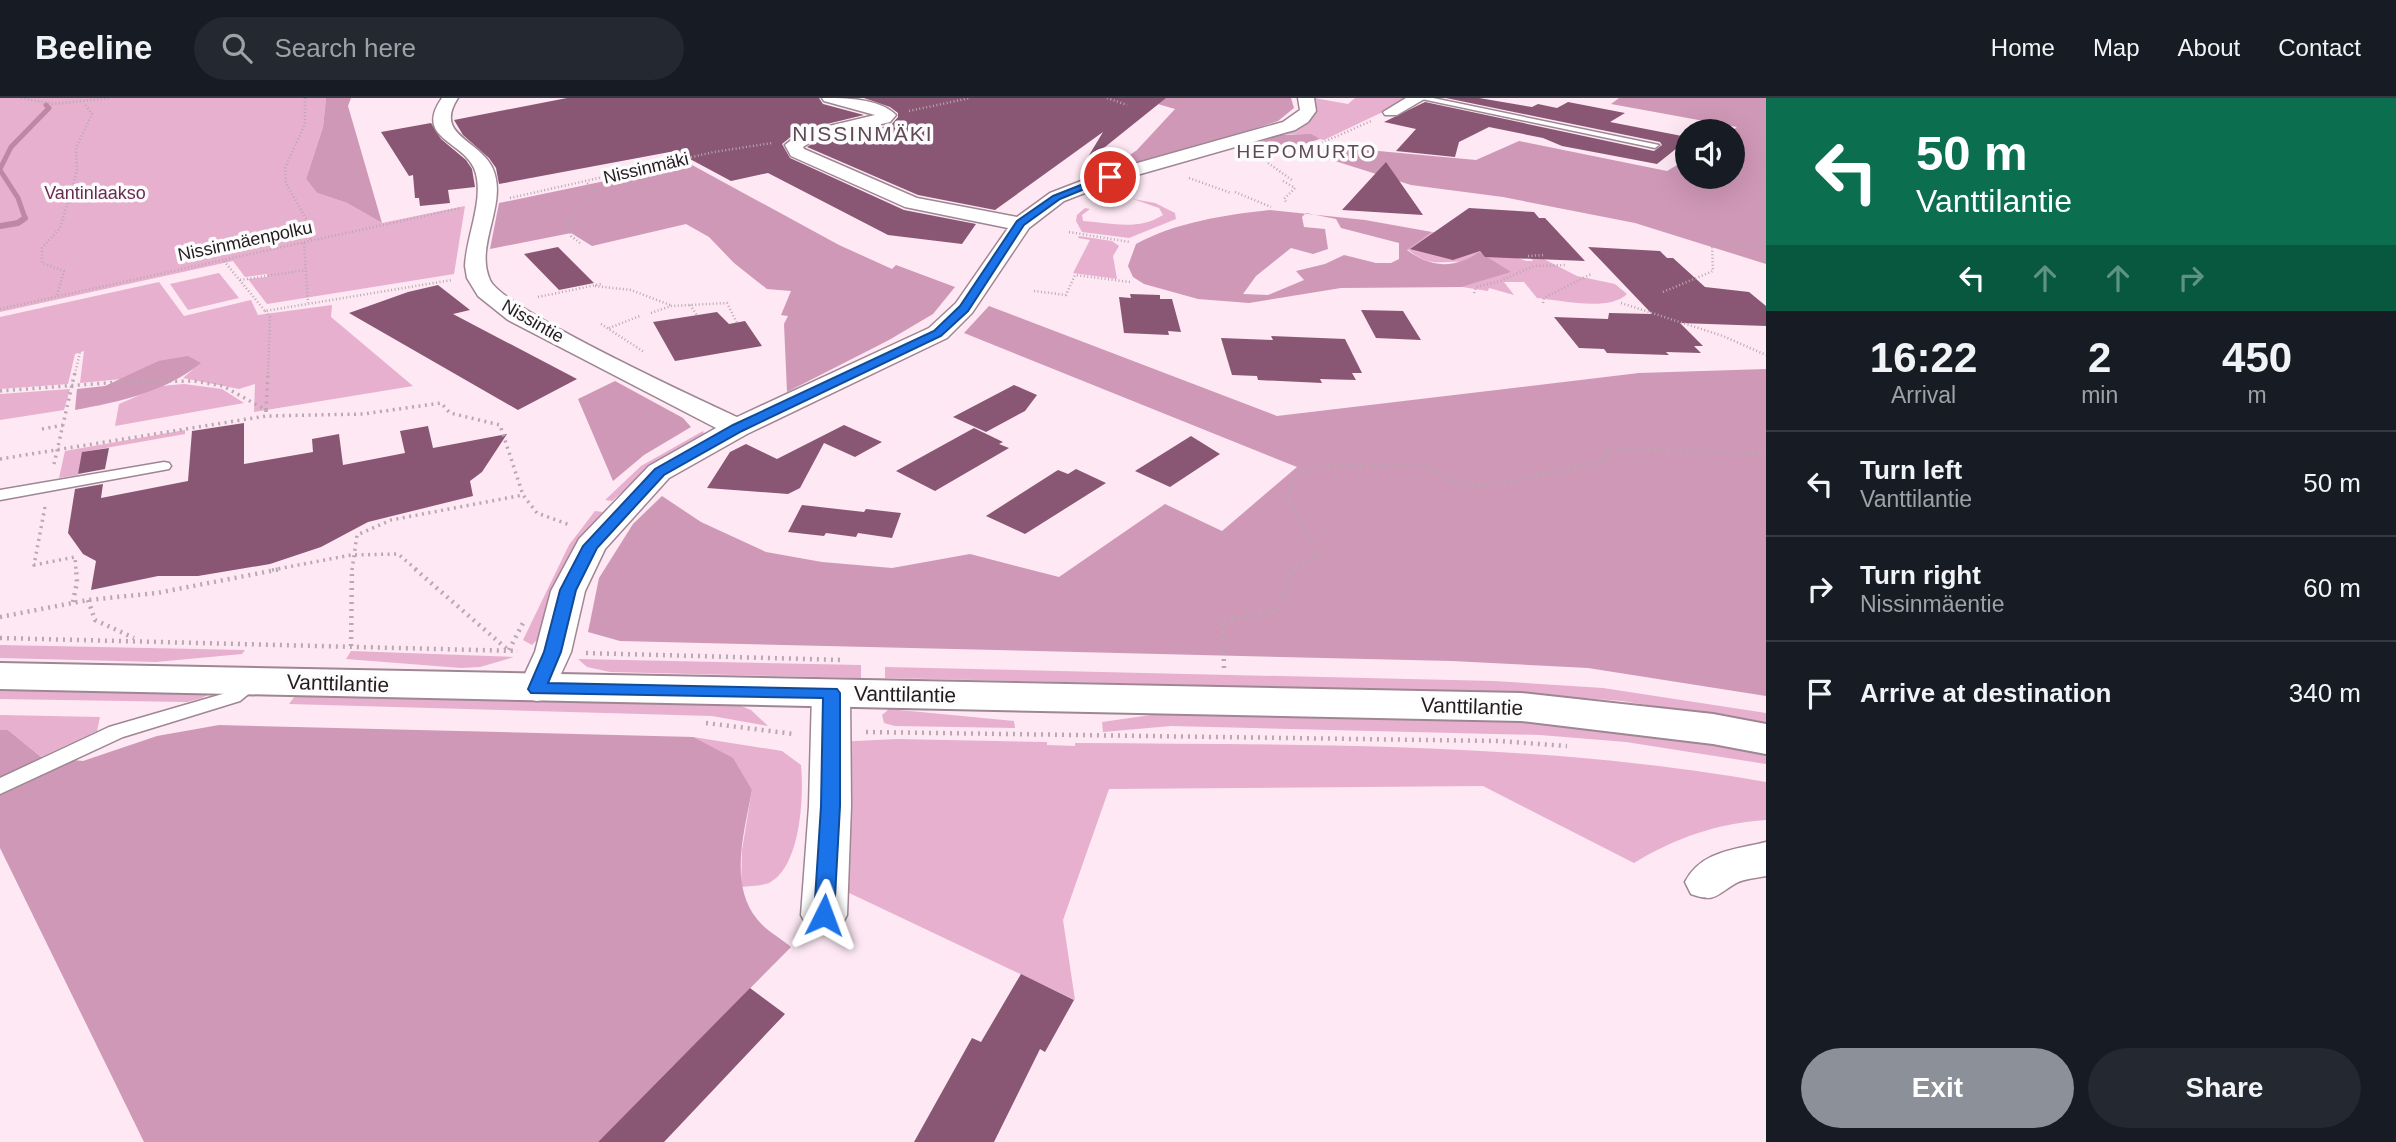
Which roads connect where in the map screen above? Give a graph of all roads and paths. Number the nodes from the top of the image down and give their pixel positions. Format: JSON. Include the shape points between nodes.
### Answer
{"nodes":[{"id":1,"x":21,"y":98,"type":"edge"},
{"id":2,"x":110,"y":98,"type":"edge"},
{"id":3,"x":305,"y":98,"type":"edge"},
{"id":4,"x":450,"y":98,"type":"edge"},
{"id":5,"x":830,"y":98,"type":"edge"},
{"id":6,"x":970,"y":98,"type":"edge"},
{"id":7,"x":1107,"y":98,"type":"edge"},
{"id":8,"x":1306,"y":98,"type":"edge"},
{"id":9,"x":1420,"y":98,"type":"edge"},
{"id":10,"x":84,"y":103,"type":"junction"},
{"id":11,"x":1127,"y":105,"type":"dead end"},
{"id":12,"x":1391,"y":112,"type":"joint"},
{"id":13,"x":888,"y":115,"type":"junction"},
{"id":14,"x":797,"y":141,"type":"junction"},
{"id":15,"x":1655,"y":145,"type":"dead end"},
{"id":16,"x":1284,"y":148,"type":"dead end"},
{"id":17,"x":1293,"y":148,"type":"junction"},
{"id":18,"x":1310,"y":159,"type":"dead end"},
{"id":19,"x":1268,"y":163,"type":"dead end"},
{"id":20,"x":1195,"y":180,"type":"dead end"},
{"id":21,"x":1292,"y":180,"type":"dead end"},
{"id":22,"x":1283,"y":181,"type":"dead end"},
{"id":23,"x":586,"y":183,"type":"junction"},
{"id":24,"x":509,"y":198,"type":"dead end"},
{"id":25,"x":1287,"y":203,"type":"dead end"},
{"id":26,"x":485,"y":204,"type":"junction"},
{"id":27,"x":1271,"y":207,"type":"dead end"},
{"id":28,"x":1021,"y":223,"type":"junction"},
{"id":29,"x":1069,"y":232,"type":"dead end"},
{"id":30,"x":311,"y":241,"type":"junction"},
{"id":31,"x":1130,"y":242,"type":"dead end"},
{"id":32,"x":304,"y":243,"type":"junction"},
{"id":33,"x":580,"y":243,"type":"dead end"},
{"id":34,"x":1766,"y":246,"type":"edge"},
{"id":35,"x":1545,"y":255,"type":"dead end"},
{"id":36,"x":1528,"y":256,"type":"dead end"},
{"id":37,"x":224,"y":261,"type":"junction"},
{"id":38,"x":1567,"y":265,"type":"dead end"},
{"id":39,"x":306,"y":270,"type":"junction"},
{"id":40,"x":1591,"y":274,"type":"dead end"},
{"id":41,"x":477,"y":277,"type":"junction"},
{"id":42,"x":240,"y":280,"type":"junction"},
{"id":43,"x":1130,"y":282,"type":"dead end"},
{"id":44,"x":601,"y":284,"type":"dead end"},
{"id":45,"x":590,"y":286,"type":"junction"},
{"id":46,"x":1034,"y":291,"type":"dead end"},
{"id":47,"x":1663,"y":292,"type":"dead end"},
{"id":48,"x":1474,"y":293,"type":"dead end"},
{"id":49,"x":57,"y":296,"type":"junction"},
{"id":50,"x":535,"y":297,"type":"dead end"},
{"id":51,"x":308,"y":303,"type":"junction"},
{"id":52,"x":1543,"y":303,"type":"dead end"},
{"id":53,"x":1620,"y":303,"type":"dead end"},
{"id":54,"x":690,"y":305,"type":"junction"},
{"id":55,"x":671,"y":306,"type":"junction"},
{"id":56,"x":0,"y":309,"type":"edge"},
{"id":57,"x":265,"y":311,"type":"junction"},
{"id":58,"x":650,"y":313,"type":"dead end"},
{"id":59,"x":697,"y":316,"type":"dead end"},
{"id":60,"x":639,"y":317,"type":"dead end"},
{"id":61,"x":737,"y":323,"type":"dead end"},
{"id":62,"x":608,"y":328,"type":"dead end"},
{"id":63,"x":80,"y":352,"type":"dead end"},
{"id":64,"x":1766,"y":355,"type":"edge"},
{"id":65,"x":74,"y":386,"type":"junction"},
{"id":66,"x":0,"y":391,"type":"edge"},
{"id":67,"x":266,"y":413,"type":"junction"},
{"id":68,"x":64,"y":425,"type":"junction"},
{"id":69,"x":737,"y":428,"type":"junction"},
{"id":70,"x":43,"y":429,"type":"dead end"},
{"id":71,"x":58,"y":449,"type":"junction"},
{"id":72,"x":1766,"y":454,"type":"edge"},
{"id":73,"x":0,"y":459,"type":"edge"},
{"id":74,"x":163,"y":466,"type":"dead end"},
{"id":75,"x":49,"y":486,"type":"junction"},
{"id":76,"x":0,"y":495,"type":"edge"},
{"id":77,"x":523,"y":495,"type":"junction"},
{"id":78,"x":577,"y":527,"type":"dead end"},
{"id":79,"x":351,"y":555,"type":"junction"},
{"id":80,"x":88,"y":600,"type":"junction"},
{"id":81,"x":73,"y":602,"type":"junction"},
{"id":82,"x":0,"y":617,"type":"edge"},
{"id":83,"x":0,"y":638,"type":"edge"},
{"id":84,"x":138,"y":640,"type":"junction"},
{"id":85,"x":351,"y":646,"type":"junction"},
{"id":86,"x":1224,"y":668,"type":"dead end"},
{"id":87,"x":0,"y":676,"type":"edge"},
{"id":88,"x":256,"y":680,"type":"junction"},
{"id":89,"x":537,"y":689,"type":"junction"},
{"id":90,"x":831,"y":693,"type":"junction"},
{"id":91,"x":705,"y":723,"type":"dead end"},
{"id":92,"x":830,"y":734,"type":"junction"},
{"id":93,"x":1766,"y":739,"type":"edge"},
{"id":94,"x":1577,"y":747,"type":"dead end"},
{"id":95,"x":0,"y":786,"type":"edge"},
{"id":96,"x":1766,"y":859,"type":"edge"},
{"id":97,"x":1707,"y":882,"type":"dead end"},
{"id":98,"x":824,"y":915,"type":"dead end"}],
"edges":[{"from":1,"to":10,"type":"path","via":[[37,103]]},
{"from":2,"to":10,"type":"path"},
{"from":3,"to":30,"type":"path","via":[[304,124],[285,168],[286,183],[306,219]]},
{"from":4,"to":26,"type":"street","via":[[443,106],[442,125],[483,168]]},
{"from":5,"to":13,"type":"street"},
{"from":6,"to":13,"type":"path"},
{"from":7,"to":11,"type":"path"},
{"from":8,"to":28,"type":"street","via":[[1308,111],[1289,126],[1077,188]]},
{"from":9,"to":12,"type":"street"},
{"from":9,"to":15,"type":"lane"},
{"from":10,"to":49,"type":"path","via":[[92,114],[76,144],[77,171],[60,228],[42,248],[40,259],[64,271]]},
{"from":12,"to":17,"type":"path","via":[[1317,145]]},
{"from":13,"to":14,"type":"street"},
{"from":14,"to":23,"type":"path","name":"Nissinmäki","via":[[714,152]]},
{"from":14,"to":28,"type":"street","via":[[794,145],[802,155],[886,194]]},
{"from":16,"to":17,"type":"path"},
{"from":17,"to":18,"type":"path"},
{"from":19,"to":21,"type":"path"},
{"from":20,"to":27,"type":"path"},
{"from":22,"to":25,"type":"path","via":[[1295,188],[1284,199]]},
{"from":23,"to":24,"type":"path","name":"Nissinmäki"},
{"from":23,"to":33,"type":"path","via":[[595,190],[568,222],[571,236]]},
{"from":26,"to":30,"type":"path","name":"Nissinmäenpolku"},
{"from":26,"to":41,"type":"street"},
{"from":28,"to":69,"type":"street","via":[[964,309],[937,333]]},
{"from":29,"to":31,"type":"path"},
{"from":30,"to":32,"type":"path","name":"Nissinmäenpolku"},
{"from":32,"to":37,"type":"path","name":"Nissinmäenpolku"},
{"from":32,"to":39,"type":"path"},
{"from":34,"to":47,"type":"path","via":[[1712,243],[1713,271]]},
{"from":35,"to":36,"type":"path"},
{"from":37,"to":42,"type":"path"},
{"from":37,"to":49,"type":"path","name":"Nissinmäenpolku"},
{"from":38,"to":48,"type":"path","via":[[1529,268],[1476,287]]},
{"from":39,"to":42,"type":"path"},
{"from":39,"to":51,"type":"path"},
{"from":40,"to":52,"type":"path"},
{"from":41,"to":51,"type":"path"},
{"from":41,"to":69,"type":"street","name":"Nissintie","via":[[488,294],[509,310]]},
{"from":42,"to":57,"type":"path"},
{"from":43,"to":46,"type":"path","via":[[1075,275],[1066,295]]},
{"from":44,"to":45,"type":"path"},
{"from":45,"to":50,"type":"path"},
{"from":45,"to":55,"type":"path","via":[[631,290]]},
{"from":49,"to":56,"type":"path","name":"Nissinmäenpolku"},
{"from":51,"to":57,"type":"path"},
{"from":53,"to":64,"type":"path"},
{"from":54,"to":55,"type":"path"},
{"from":54,"to":59,"type":"path"},
{"from":54,"to":61,"type":"path","via":[[727,303]]},
{"from":55,"to":58,"type":"path"},
{"from":57,"to":67,"type":"path","via":[[270,317]]},
{"from":60,"to":62,"type":"path"},
{"from":63,"to":65,"type":"path"},
{"from":65,"to":66,"type":"path"},
{"from":65,"to":67,"type":"path","via":[[194,381],[223,386]]},
{"from":65,"to":68,"type":"path"},
{"from":67,"to":71,"type":"path"},
{"from":67,"to":77,"type":"path","via":[[363,414],[441,403],[450,413],[500,425]]},
{"from":68,"to":70,"type":"path"},
{"from":68,"to":71,"type":"path"},
{"from":69,"to":89,"type":"street","via":[[660,472],[590,546],[568,590],[553,652]]},
{"from":71,"to":73,"type":"path"},
{"from":71,"to":75,"type":"path"},
{"from":72,"to":86,"type":"path","via":[[1608,448],[1606,460],[1487,486],[1450,482],[1424,465],[1323,466],[1293,475],[1288,498],[1320,556],[1293,567],[1277,611],[1223,620]]},
{"from":74,"to":75,"type":"lane"},
{"from":75,"to":76,"type":"lane"},
{"from":75,"to":81,"type":"path","via":[[34,565],[75,558]]},
{"from":77,"to":78,"type":"path","via":[[537,513]]},
{"from":77,"to":79,"type":"path","via":[[391,520],[357,535]]},
{"from":79,"to":80,"type":"path","via":[[157,593]]},
{"from":79,"to":85,"type":"path"},
{"from":79,"to":85,"type":"path","via":[[398,554],[509,650]]},
{"from":80,"to":81,"type":"path"},
{"from":80,"to":84,"type":"path","via":[[95,620]]},
{"from":81,"to":82,"type":"path"},
{"from":83,"to":84,"type":"path"},
{"from":84,"to":85,"type":"path"},
{"from":87,"to":88,"type":"street","name":"Vanttilantie"},
{"from":88,"to":89,"type":"street","name":"Vanttilantie"},
{"from":88,"to":95,"type":"lane","via":[[233,697],[116,732]]},
{"from":89,"to":90,"type":"street","name":"Vanttilantie"},
{"from":90,"to":92,"type":"street"},
{"from":90,"to":93,"type":"street","name":"Vanttilantie","via":[[1521,707]]},
{"from":91,"to":92,"type":"path","via":[[785,734]]},
{"from":92,"to":94,"type":"path","via":[[1311,737]]},
{"from":92,"to":98,"type":"street"},
{"from":96,"to":97,"type":"street","via":[[1720,870]]}]}
